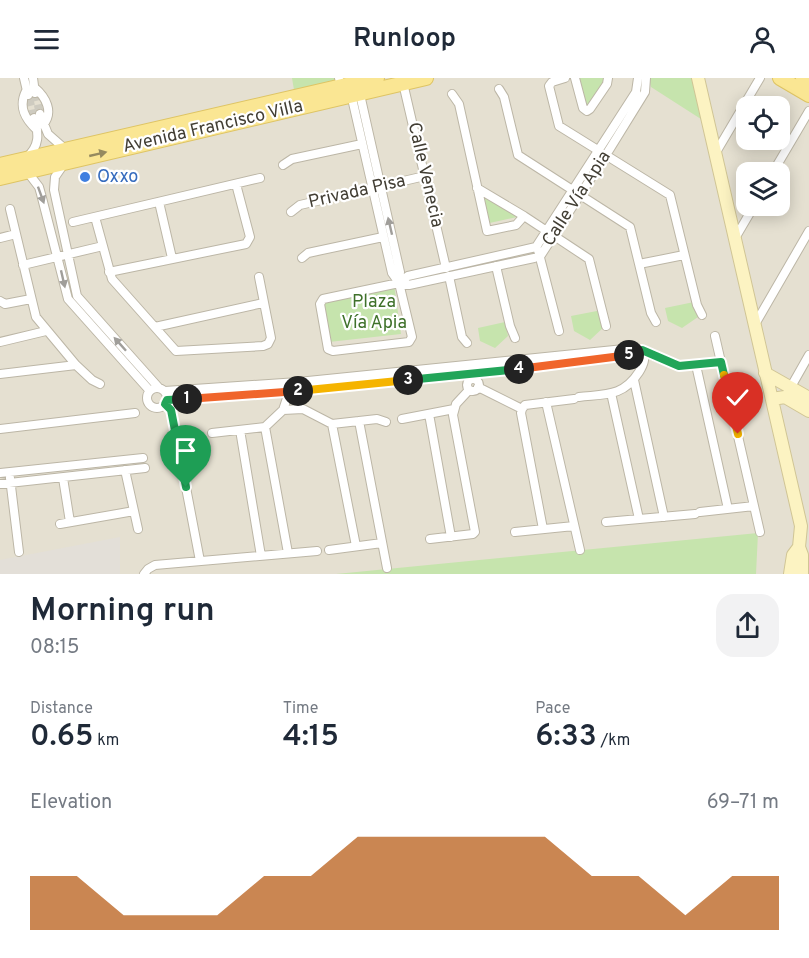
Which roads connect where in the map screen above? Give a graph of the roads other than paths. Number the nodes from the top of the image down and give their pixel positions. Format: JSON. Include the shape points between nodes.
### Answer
{"nodes":[{"id":1,"x":24,"y":78,"type":"edge"},
{"id":2,"x":377,"y":78,"type":"edge"},
{"id":3,"x":426,"y":78,"type":"edge"},
{"id":4,"x":565,"y":78,"type":"edge"},
{"id":5,"x":575,"y":78,"type":"edge"},
{"id":6,"x":608,"y":78,"type":"edge"},
{"id":7,"x":638,"y":78,"type":"edge"},
{"id":8,"x":646,"y":78,"type":"edge"},
{"id":9,"x":698,"y":78,"type":"edge"},
{"id":10,"x":760,"y":78,"type":"edge"},
{"id":11,"x":780,"y":78,"type":"edge"},
{"id":12,"x":803,"y":78,"type":"edge"},
{"id":13,"x":809,"y":82,"type":"edge"},
{"id":14,"x":404,"y":83,"type":"junction"},
{"id":15,"x":350,"y":87,"type":"edge"},
{"id":16,"x":32,"y":89,"type":"edge"},
{"id":17,"x":499,"y":89,"type":"dead end"},
{"id":18,"x":452,"y":94,"type":"dead end"},
{"id":19,"x":809,"y":95,"type":"edge"},
{"id":20,"x":809,"y":111,"type":"edge"},
{"id":21,"x":37,"y":116,"type":"tunnel mouth"},
{"id":22,"x":40,"y":128,"type":"junction"},
{"id":23,"x":362,"y":144,"type":"junction"},
{"id":24,"x":603,"y":153,"type":"junction"},
{"id":25,"x":715,"y":154,"type":"junction"},
{"id":26,"x":66,"y":155,"type":"junction"},
{"id":27,"x":779,"y":162,"type":"edge"},
{"id":28,"x":0,"y":165,"type":"edge"},
{"id":29,"x":25,"y":165,"type":"junction"},
{"id":30,"x":283,"y":165,"type":"dead end"},
{"id":31,"x":425,"y":176,"type":"junction"},
{"id":32,"x":0,"y":178,"type":"edge"},
{"id":33,"x":260,"y":178,"type":"dead end"},
{"id":34,"x":236,"y":184,"type":"junction"},
{"id":35,"x":377,"y":187,"type":"junction"},
{"id":36,"x":477,"y":188,"type":"junction"},
{"id":37,"x":576,"y":193,"type":"junction"},
{"id":38,"x":159,"y":202,"type":"junction"},
{"id":39,"x":10,"y":209,"type":"dead end"},
{"id":40,"x":291,"y":212,"type":"dead end"},
{"id":41,"x":524,"y":216,"type":"junction"},
{"id":42,"x":748,"y":216,"type":"edge"},
{"id":43,"x":95,"y":217,"type":"junction"},
{"id":44,"x":74,"y":222,"type":"dead end"},
{"id":45,"x":809,"y":231,"type":"edge"},
{"id":46,"x":550,"y":233,"type":"junction"},
{"id":47,"x":16,"y":234,"type":"junction"},
{"id":48,"x":383,"y":237,"type":"junction"},
{"id":49,"x":0,"y":238,"type":"edge"},
{"id":50,"x":734,"y":241,"type":"junction"},
{"id":51,"x":103,"y":246,"type":"junction"},
{"id":52,"x":538,"y":251,"type":"junction"},
{"id":53,"x":68,"y":254,"type":"junction"},
{"id":54,"x":684,"y":255,"type":"junction"},
{"id":55,"x":58,"y":256,"type":"junction"},
{"id":56,"x":172,"y":258,"type":"junction"},
{"id":57,"x":302,"y":258,"type":"dead end"},
{"id":58,"x":639,"y":264,"type":"junction"},
{"id":59,"x":23,"y":265,"type":"junction"},
{"id":60,"x":496,"y":266,"type":"junction"},
{"id":61,"x":109,"y":272,"type":"junction"},
{"id":62,"x":448,"y":272,"type":"junction"},
{"id":63,"x":258,"y":277,"type":"dead end"},
{"id":64,"x":399,"y":283,"type":"junction"},
{"id":65,"x":31,"y":299,"type":"junction"},
{"id":66,"x":0,"y":301,"type":"edge"},
{"id":67,"x":263,"y":303,"type":"junction"},
{"id":68,"x":702,"y":315,"type":"dead end"},
{"id":69,"x":656,"y":322,"type":"dead end"},
{"id":70,"x":606,"y":326,"type":"dead end"},
{"id":71,"x":754,"y":326,"type":"junction"},
{"id":72,"x":155,"y":327,"type":"junction"},
{"id":73,"x":46,"y":331,"type":"junction"},
{"id":74,"x":559,"y":331,"type":"dead end"},
{"id":75,"x":716,"y":336,"type":"dead end"},
{"id":76,"x":515,"y":338,"type":"dead end"},
{"id":77,"x":0,"y":342,"type":"edge"},
{"id":78,"x":467,"y":343,"type":"dead end"},
{"id":79,"x":642,"y":350,"type":"junction"},
{"id":80,"x":809,"y":355,"type":"edge"},
{"id":81,"x":721,"y":362,"type":"junction"},
{"id":82,"x":76,"y":365,"type":"junction"},
{"id":83,"x":696,"y":365,"type":"junction"},
{"id":84,"x":470,"y":373,"type":"junction"},
{"id":85,"x":765,"y":373,"type":"junction"},
{"id":86,"x":0,"y":374,"type":"edge"},
{"id":87,"x":634,"y":380,"type":"junction"},
{"id":88,"x":100,"y":384,"type":"dead end"},
{"id":89,"x":298,"y":386,"type":"junction"},
{"id":90,"x":286,"y":387,"type":"junction"},
{"id":91,"x":474,"y":388,"type":"junction"},
{"id":92,"x":150,"y":391,"type":"junction"},
{"id":93,"x":788,"y":392,"type":"junction"},
{"id":94,"x":611,"y":393,"type":"junction"},
{"id":95,"x":164,"y":396,"type":"junction"},
{"id":96,"x":809,"y":398,"type":"edge"},
{"id":97,"x":772,"y":399,"type":"junction"},
{"id":98,"x":546,"y":402,"type":"junction"},
{"id":99,"x":303,"y":409,"type":"junction"},
{"id":100,"x":454,"y":409,"type":"junction"},
{"id":101,"x":522,"y":409,"type":"junction"},
{"id":102,"x":283,"y":410,"type":"junction"},
{"id":103,"x":809,"y":411,"type":"edge"},
{"id":104,"x":135,"y":413,"type":"dead end"},
{"id":105,"x":429,"y":414,"type":"junction"},
{"id":106,"x":402,"y":419,"type":"dead end"},
{"id":107,"x":359,"y":421,"type":"junction"},
{"id":108,"x":386,"y":422,"type":"dead end"},
{"id":109,"x":332,"y":424,"type":"junction"},
{"id":110,"x":265,"y":427,"type":"junction"},
{"id":111,"x":0,"y":429,"type":"edge"},
{"id":112,"x":240,"y":430,"type":"junction"},
{"id":113,"x":212,"y":433,"type":"dead end"},
{"id":114,"x":143,"y":458,"type":"dead end"},
{"id":115,"x":145,"y":468,"type":"dead end"},
{"id":116,"x":125,"y":470,"type":"junction"},
{"id":117,"x":4,"y":472,"type":"edge"},
{"id":118,"x":63,"y":478,"type":"junction"},
{"id":119,"x":10,"y":483,"type":"junction"},
{"id":120,"x":0,"y":484,"type":"edge"},
{"id":121,"x":754,"y":506,"type":"junction"},
{"id":122,"x":728,"y":509,"type":"junction"},
{"id":123,"x":134,"y":511,"type":"junction"},
{"id":124,"x":664,"y":517,"type":"junction"},
{"id":125,"x":639,"y":519,"type":"junction"},
{"id":126,"x":70,"y":522,"type":"junction"},
{"id":127,"x":606,"y":522,"type":"dead end"},
{"id":128,"x":60,"y":524,"type":"dead end"},
{"id":129,"x":574,"y":526,"type":"junction"},
{"id":130,"x":138,"y":529,"type":"dead end"},
{"id":131,"x":543,"y":529,"type":"junction"},
{"id":132,"x":515,"y":532,"type":"dead end"},
{"id":133,"x":760,"y":532,"type":"dead end"},
{"id":134,"x":451,"y":537,"type":"junction"},
{"id":135,"x":430,"y":539,"type":"dead end"},
{"id":136,"x":382,"y":543,"type":"junction"},
{"id":137,"x":356,"y":546,"type":"junction"},
{"id":138,"x":328,"y":550,"type":"dead end"},
{"id":139,"x":580,"y":550,"type":"dead end"},
{"id":140,"x":317,"y":551,"type":"dead end"},
{"id":141,"x":19,"y":552,"type":"dead end"},
{"id":142,"x":801,"y":552,"type":"edge"},
{"id":143,"x":288,"y":553,"type":"junction"},
{"id":144,"x":261,"y":556,"type":"junction"},
{"id":145,"x":200,"y":561,"type":"junction"},
{"id":146,"x":387,"y":568,"type":"dead end"},
{"id":147,"x":144,"y":574,"type":"edge"},
{"id":148,"x":790,"y":574,"type":"edge"},
{"id":149,"x":802,"y":574,"type":"edge"}],
"edges":[{"from":1,"to":16,"type":"street"},
{"from":2,"to":15,"type":"main road","name":"Avenida Francisco Villa"},
{"from":3,"to":14,"type":"main road","name":"Avenida Francisco Villa"},
{"from":4,"to":24,"type":"street","via":[[549,86],[558,123]]},
{"from":5,"to":6,"type":"street","via":[[587,111]]},
{"from":7,"to":24,"type":"street","name":"Calle Vía Apia","via":[[636,92]]},
{"from":8,"to":24,"type":"street","name":"Calle Vía Apia","via":[[645,92]]},
{"from":9,"to":25,"type":"street"},
{"from":10,"to":25,"type":"street"},
{"from":11,"to":19,"type":"main road"},
{"from":12,"to":13,"type":"main road"},
{"from":14,"to":15,"type":"main road","name":"Avenida Francisco Villa"},
{"from":14,"to":31,"type":"street","name":"Calle Venecia"},
{"from":15,"to":23,"type":"street"},
{"from":15,"to":26,"type":"main road","name":"Avenida Francisco Villa"},
{"from":15,"to":35,"type":"street"},
{"from":16,"to":22,"type":"street","via":[[44,97],[49,109]]},
{"from":16,"to":22,"type":"street","via":[[23,101],[23,111],[31,125]]},
{"from":17,"to":37,"type":"street","via":[[518,154]]},
{"from":18,"to":36,"type":"street","via":[[459,104]]},
{"from":20,"to":27,"type":"street"},
{"from":21,"to":22,"type":"street"},
{"from":22,"to":26,"type":"street"},
{"from":22,"to":29,"type":"street","via":[[36,147]]},
{"from":23,"to":30,"type":"street","via":[[292,159]]},
{"from":23,"to":35,"type":"street"},
{"from":24,"to":37,"type":"street","name":"Calle Vía Apia"},
{"from":24,"to":54,"type":"street","via":[[670,195]]},
{"from":25,"to":50,"type":"street"},
{"from":26,"to":29,"type":"main road","name":"Avenida Francisco Villa"},
{"from":26,"to":53,"type":"street","via":[[54,183]]},
{"from":28,"to":29,"type":"main road","name":"Avenida Francisco Villa"},
{"from":29,"to":32,"type":"main road","name":"Avenida Francisco Villa"},
{"from":29,"to":55,"type":"street","one_way":true,"via":[[39,187]]},
{"from":31,"to":35,"type":"street","name":"Privada Pisa"},
{"from":31,"to":62,"type":"street","name":"Calle Venecia"},
{"from":33,"to":34,"type":"street"},
{"from":34,"to":38,"type":"street"},
{"from":34,"to":56,"type":"street","via":[[249,241]]},
{"from":35,"to":40,"type":"street","name":"Privada Pisa","via":[[300,206]]},
{"from":35,"to":48,"type":"street"},
{"from":64,"to":35,"type":"street","one_way":true,"via":[[400,272]]},
{"from":36,"to":41,"type":"street"},
{"from":36,"to":41,"type":"street","via":[[487,231],[516,225]]},
{"from":37,"to":46,"type":"street","name":"Calle Vía Apia"},
{"from":37,"to":58,"type":"street","via":[[630,227]]},
{"from":38,"to":43,"type":"street"},
{"from":38,"to":56,"type":"street"},
{"from":39,"to":47,"type":"street"},
{"from":41,"to":46,"type":"street"},
{"from":42,"to":50,"type":"street"},
{"from":43,"to":44,"type":"street"},
{"from":43,"to":51,"type":"street"},
{"from":45,"to":71,"type":"street"},
{"from":46,"to":52,"type":"street","name":"Calle Vía Apia"},
{"from":46,"to":70,"type":"street","via":[[589,259]]},
{"from":47,"to":49,"type":"street"},
{"from":47,"to":59,"type":"street"},
{"from":48,"to":57,"type":"street"},
{"from":48,"to":64,"type":"street","via":[[392,273]]},
{"from":50,"to":71,"type":"street"},
{"from":51,"to":53,"type":"street"},
{"from":51,"to":61,"type":"street"},
{"from":52,"to":60,"type":"street","name":"Calle Vía Apia","via":[[534,258]]},
{"from":52,"to":62,"type":"street","name":"Calle Vía Apia"},
{"from":52,"to":74,"type":"street"},
{"from":53,"to":55,"type":"street"},
{"from":95,"to":53,"type":"street","one_way":true,"via":[[77,296]]},
{"from":54,"to":58,"type":"street"},
{"from":54,"to":68,"type":"street"},
{"from":55,"to":59,"type":"street"},
{"from":55,"to":92,"type":"street","one_way":true,"via":[[68,298]]},
{"from":56,"to":61,"type":"street"},
{"from":58,"to":69,"type":"street"},
{"from":59,"to":65,"type":"street"},
{"from":60,"to":62,"type":"street","name":"Calle Vía Apia"},
{"from":60,"to":76,"type":"street"},
{"from":61,"to":72,"type":"street","via":[[115,284]]},
{"from":62,"to":64,"type":"street","name":"Calle Vía Apia","via":[[408,276]]},
{"from":62,"to":78,"type":"street","name":"Calle Venecia","via":[[462,337]]},
{"from":63,"to":67,"type":"street"},
{"from":64,"to":64,"type":"street","name":"Calle Vía Apia","via":[[321,301],[328,348],[333,351],[411,341]]},
{"from":65,"to":66,"type":"street","via":[[4,304]]},
{"from":65,"to":73,"type":"street","via":[[36,317]]},
{"from":67,"to":72,"type":"street"},
{"from":67,"to":72,"type":"street","via":[[270,338],[263,346],[176,351]]},
{"from":71,"to":85,"type":"street"},
{"from":73,"to":77,"type":"street"},
{"from":73,"to":82,"type":"street"},
{"from":75,"to":81,"type":"street"},
{"from":79,"to":83,"type":"street","via":[[679,366]]},
{"from":79,"to":84,"type":"street","via":[[632,355]]},
{"from":79,"to":87,"type":"street","via":[[644,363]]},
{"from":80,"to":93,"type":"street"},
{"from":81,"to":83,"type":"street"},
{"from":81,"to":121,"type":"street"},
{"from":82,"to":86,"type":"street"},
{"from":82,"to":88,"type":"street"},
{"from":83,"to":122,"type":"street"},
{"from":84,"to":89,"type":"street"},
{"from":84,"to":91,"type":"street","via":[[467,384]]},
{"from":85,"to":93,"type":"street"},
{"from":85,"to":97,"type":"street"},
{"from":87,"to":94,"type":"street","via":[[627,388]]},
{"from":87,"to":124,"type":"street"},
{"from":89,"to":90,"type":"street"},
{"from":89,"to":99,"type":"street"},
{"from":90,"to":95,"type":"street"},
{"from":90,"to":102,"type":"street"},
{"from":91,"to":100,"type":"street"},
{"from":91,"to":101,"type":"street"},
{"from":92,"to":95,"type":"street"},
{"from":92,"to":95,"type":"street","via":[[150,406],[158,408]]},
{"from":93,"to":96,"type":"street"},
{"from":93,"to":97,"type":"street"},
{"from":93,"to":103,"type":"street"},
{"from":94,"to":98,"type":"street"},
{"from":94,"to":125,"type":"street"},
{"from":95,"to":145,"type":"street","via":[[172,414]]},
{"from":97,"to":142,"type":"street","via":[[801,526]]},
{"from":98,"to":101,"type":"street"},
{"from":98,"to":129,"type":"street"},
{"from":99,"to":102,"type":"street"},
{"from":99,"to":109,"type":"street"},
{"from":100,"to":105,"type":"street"},
{"from":100,"to":134,"type":"street","via":[[475,529],[473,534]]},
{"from":101,"to":131,"type":"street"},
{"from":102,"to":110,"type":"street"},
{"from":104,"to":111,"type":"street"},
{"from":105,"to":106,"type":"street"},
{"from":105,"to":134,"type":"street"},
{"from":107,"to":108,"type":"street","via":[[377,418]]},
{"from":107,"to":109,"type":"street"},
{"from":107,"to":136,"type":"street"},
{"from":109,"to":137,"type":"street"},
{"from":110,"to":112,"type":"street"},
{"from":110,"to":143,"type":"street"},
{"from":112,"to":113,"type":"street"},
{"from":112,"to":144,"type":"street"},
{"from":114,"to":117,"type":"street"},
{"from":115,"to":116,"type":"street"},
{"from":116,"to":118,"type":"street"},
{"from":116,"to":123,"type":"street"},
{"from":117,"to":119,"type":"street"},
{"from":118,"to":119,"type":"street"},
{"from":118,"to":126,"type":"street"},
{"from":119,"to":120,"type":"street"},
{"from":119,"to":141,"type":"street"},
{"from":121,"to":122,"type":"street"},
{"from":121,"to":133,"type":"street"},
{"from":122,"to":124,"type":"street"},
{"from":123,"to":126,"type":"street"},
{"from":123,"to":130,"type":"street"},
{"from":124,"to":125,"type":"street"},
{"from":125,"to":127,"type":"street"},
{"from":126,"to":128,"type":"street"},
{"from":129,"to":131,"type":"street"},
{"from":129,"to":139,"type":"street"},
{"from":131,"to":132,"type":"street"},
{"from":134,"to":135,"type":"street"},
{"from":136,"to":137,"type":"street"},
{"from":136,"to":146,"type":"street"},
{"from":137,"to":138,"type":"street"},
{"from":140,"to":143,"type":"street"},
{"from":142,"to":148,"type":"street"},
{"from":142,"to":149,"type":"street"},
{"from":143,"to":144,"type":"street"},
{"from":144,"to":145,"type":"street"},
{"from":145,"to":147,"type":"street","via":[[155,565]]}]}
